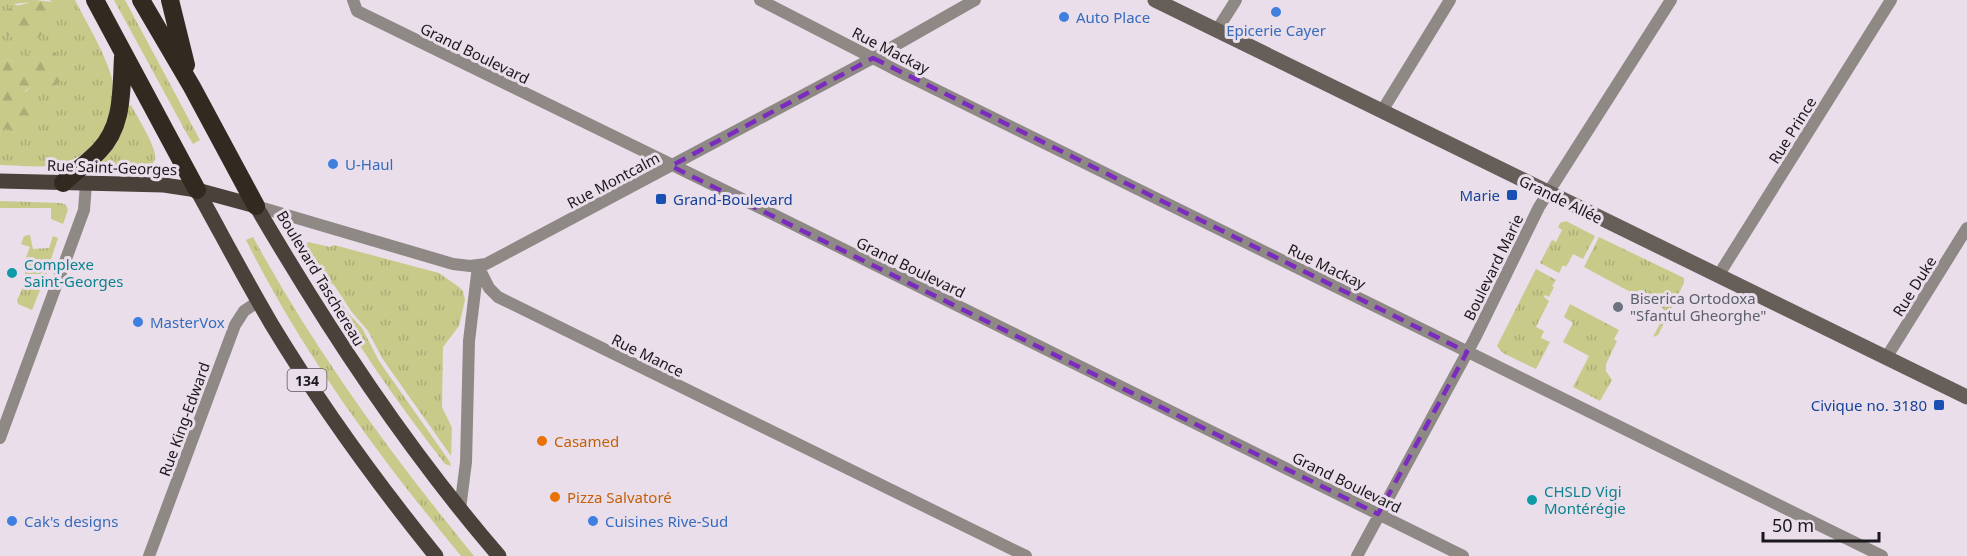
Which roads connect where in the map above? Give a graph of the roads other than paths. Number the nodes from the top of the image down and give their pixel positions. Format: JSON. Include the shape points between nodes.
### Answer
{"nodes":[{"id":1,"x":95,"y":0,"type":"edge"},
{"id":2,"x":141,"y":0,"type":"edge"},
{"id":3,"x":170,"y":0,"type":"edge"},
{"id":4,"x":353,"y":0,"type":"edge"},
{"id":5,"x":760,"y":0,"type":"edge"},
{"id":6,"x":975,"y":0,"type":"edge"},
{"id":7,"x":1155,"y":0,"type":"edge"},
{"id":8,"x":1236,"y":0,"type":"edge"},
{"id":9,"x":1450,"y":0,"type":"edge"},
{"id":10,"x":1671,"y":0,"type":"edge"},
{"id":11,"x":1891,"y":0,"type":"edge"},
{"id":12,"x":1217,"y":30,"type":"junction"},
{"id":13,"x":123,"y":55,"type":"junction"},
{"id":14,"x":873,"y":58,"type":"junction"},
{"id":15,"x":192,"y":87,"type":"junction"},
{"id":16,"x":1382,"y":111,"type":"junction"},
{"id":17,"x":671,"y":166,"type":"junction"},
{"id":18,"x":0,"y":181,"type":"edge"},
{"id":19,"x":63,"y":183,"type":"junction"},
{"id":20,"x":86,"y":184,"type":"junction"},
{"id":21,"x":196,"y":190,"type":"junction"},
{"id":22,"x":1549,"y":193,"type":"junction"},
{"id":23,"x":256,"y":206,"type":"junction"},
{"id":24,"x":1967,"y":228,"type":"edge"},
{"id":25,"x":478,"y":266,"type":"junction"},
{"id":26,"x":1718,"y":276,"type":"junction"},
{"id":27,"x":259,"y":301,"type":"junction"},
{"id":28,"x":1467,"y":352,"type":"junction"},
{"id":29,"x":1886,"y":358,"type":"junction"},
{"id":30,"x":1967,"y":397,"type":"edge"},
{"id":31,"x":0,"y":438,"type":"edge"},
{"id":32,"x":460,"y":509,"type":"junction"},
{"id":33,"x":1378,"y":514,"type":"junction"},
{"id":34,"x":149,"y":556,"type":"edge"},
{"id":35,"x":436,"y":556,"type":"edge"},
{"id":36,"x":499,"y":556,"type":"edge"},
{"id":37,"x":1026,"y":556,"type":"edge"},
{"id":38,"x":1356,"y":556,"type":"edge"},
{"id":39,"x":1463,"y":556,"type":"edge"},
{"id":40,"x":1882,"y":556,"type":"edge"}],
"edges":[{"from":1,"to":13,"type":"highway","number":"134"},
{"from":2,"to":15,"type":"highway","name":"Boulevard Taschereau"},
{"from":3,"to":15,"type":"highway"},
{"from":4,"to":17,"type":"street","name":"Grand Boulevard","via":[[357,11]]},
{"from":5,"to":14,"type":"street","name":"Rue Mackay"},
{"from":6,"to":14,"type":"street","name":"Rue Montcalm"},
{"from":7,"to":12,"type":"main road","name":"Grande Allée"},
{"from":8,"to":12,"type":"street"},
{"from":9,"to":16,"type":"street"},
{"from":10,"to":22,"type":"street","name":"Boulevard Marie"},
{"from":11,"to":26,"type":"street","name":"Rue Prince"},
{"from":12,"to":16,"type":"main road","name":"Grande Allée"},
{"from":13,"to":19,"type":"highway","via":[[121,101],[114,129],[100,150]]},
{"from":13,"to":21,"type":"highway","number":"134"},
{"from":14,"to":17,"type":"street","name":"Rue Montcalm"},
{"from":14,"to":28,"type":"street","name":"Rue Mackay"},
{"from":15,"to":23,"type":"highway","name":"Boulevard Taschereau"},
{"from":16,"to":22,"type":"main road","name":"Grande Allée"},
{"from":17,"to":25,"type":"street","name":"Rue Montcalm"},
{"from":17,"to":33,"type":"street","name":"Grand Boulevard"},
{"from":18,"to":19,"type":"main road","name":"Rue Saint-Georges"},
{"from":19,"to":20,"type":"main road","name":"Rue Saint-Georges"},
{"from":20,"to":21,"type":"main road","name":"Rue Saint-Georges","via":[[164,185]]},
{"from":20,"to":31,"type":"street","via":[[81,219]]},
{"from":21,"to":23,"type":"main road","name":"Rue Saint-Georges"},
{"from":21,"to":27,"type":"main road","number":"134"},
{"from":22,"to":26,"type":"main road","name":"Grande Allée"},
{"from":22,"to":28,"type":"street","name":"Boulevard Marie"},
{"from":23,"to":25,"type":"street","via":[[453,264]]},
{"from":23,"to":32,"type":"main road","name":"Boulevard Taschereau","via":[[351,361]]},
{"from":24,"to":29,"type":"street","name":"Rue Duke"},
{"from":25,"to":32,"type":"street","via":[[469,341],[466,462]]},
{"from":25,"to":37,"type":"street","name":"Rue Mance","via":[[498,297]]},
{"from":26,"to":29,"type":"main road","name":"Grande Allée"},
{"from":27,"to":34,"type":"street","name":"Rue King-Edward","via":[[244,311],[232,331]]},
{"from":27,"to":35,"type":"main road","number":"134","via":[[347,439]]},
{"from":28,"to":33,"type":"street","name":"Boulevard Marie"},
{"from":28,"to":40,"type":"street","name":"Rue Mackay"},
{"from":29,"to":30,"type":"main road","name":"Grande Allée"},
{"from":32,"to":36,"type":"main road","name":"Boulevard Taschereau"},
{"from":33,"to":38,"type":"street","name":"Boulevard Marie"},
{"from":33,"to":39,"type":"street","name":"Grand Boulevard"}]}
